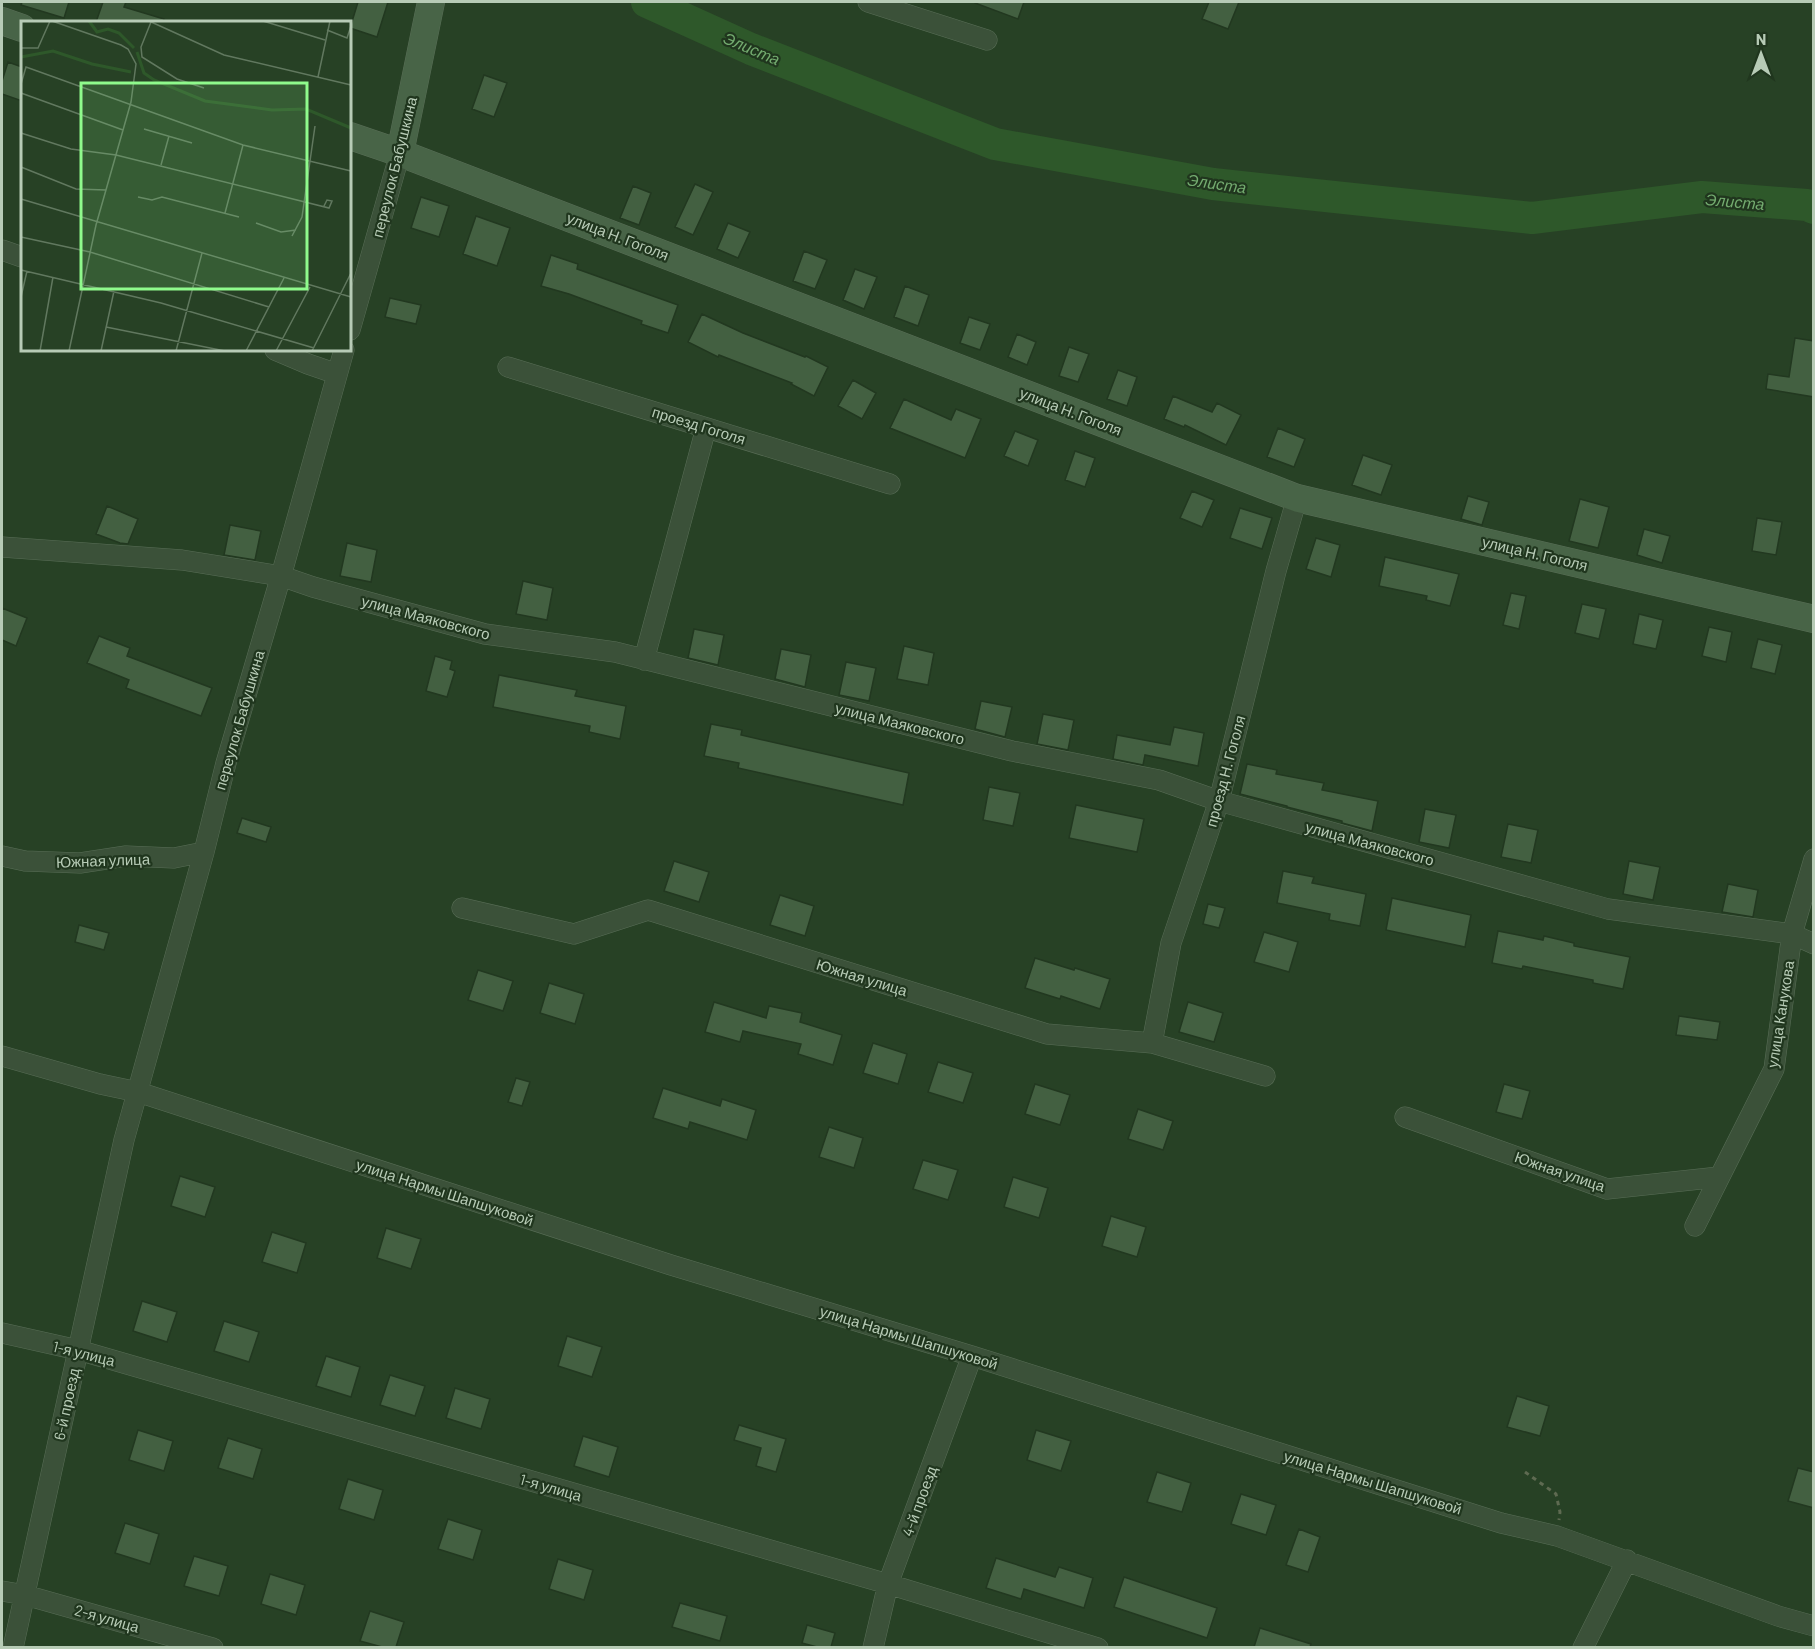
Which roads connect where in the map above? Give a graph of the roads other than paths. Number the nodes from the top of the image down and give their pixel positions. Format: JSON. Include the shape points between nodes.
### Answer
{"nodes":[{"id":1,"x":432,"y":2,"type":"edge"},
{"id":2,"x":868,"y":2,"type":"edge"},
{"id":3,"x":2,"y":21,"type":"edge"},
{"id":4,"x":21,"y":28,"type":"edge"},
{"id":5,"x":987,"y":40,"type":"dead end"},
{"id":6,"x":351,"y":136,"type":"edge"},
{"id":7,"x":400,"y":153,"type":"junction"},
{"id":8,"x":2,"y":250,"type":"edge"},
{"id":9,"x":21,"y":257,"type":"edge"},
{"id":10,"x":351,"y":326,"type":"edge"},
{"id":11,"x":277,"y":351,"type":"edge"},
{"id":12,"x":344,"y":351,"type":"edge"},
{"id":13,"x":508,"y":367,"type":"dead end"},
{"id":14,"x":337,"y":374,"type":"junction"},
{"id":15,"x":706,"y":428,"type":"junction"},
{"id":16,"x":890,"y":484,"type":"dead end"},
{"id":17,"x":1297,"y":498,"type":"junction"},
{"id":18,"x":2,"y":547,"type":"edge"},
{"id":19,"x":281,"y":576,"type":"junction"},
{"id":20,"x":1814,"y":619,"type":"edge"},
{"id":21,"x":644,"y":660,"type":"junction"},
{"id":22,"x":1220,"y":801,"type":"junction"},
{"id":23,"x":204,"y":852,"type":"junction"},
{"id":24,"x":2,"y":856,"type":"edge"},
{"id":25,"x":1814,"y":859,"type":"edge"},
{"id":26,"x":462,"y":908,"type":"dead end"},
{"id":27,"x":1792,"y":934,"type":"junction"},
{"id":28,"x":1814,"y":944,"type":"edge"},
{"id":29,"x":1152,"y":1043,"type":"junction"},
{"id":30,"x":2,"y":1056,"type":"edge"},
{"id":31,"x":1265,"y":1076,"type":"dead end"},
{"id":32,"x":138,"y":1092,"type":"junction"},
{"id":33,"x":1405,"y":1117,"type":"dead end"},
{"id":34,"x":1719,"y":1177,"type":"junction"},
{"id":35,"x":1695,"y":1226,"type":"dead end"},
{"id":36,"x":2,"y":1333,"type":"edge"},
{"id":37,"x":78,"y":1350,"type":"junction"},
{"id":38,"x":972,"y":1356,"type":"junction"},
{"id":39,"x":1627,"y":1560,"type":"junction"},
{"id":40,"x":888,"y":1584,"type":"junction"},
{"id":41,"x":2,"y":1591,"type":"edge"},
{"id":42,"x":24,"y":1595,"type":"junction"},
{"id":43,"x":1814,"y":1626,"type":"edge"},
{"id":44,"x":14,"y":1647,"type":"edge"},
{"id":45,"x":213,"y":1647,"type":"edge"},
{"id":46,"x":873,"y":1647,"type":"edge"},
{"id":47,"x":1098,"y":1647,"type":"edge"},
{"id":48,"x":1583,"y":1647,"type":"edge"}],
"edges":[{"from":1,"to":7,"type":"street","name":"переулок Бабушкина"},
{"from":2,"to":5,"type":"street"},
{"from":3,"to":4,"type":"street"},
{"from":6,"to":7,"type":"street","name":"улица Н. Гоголя"},
{"from":7,"to":10,"type":"street","name":"переулок Бабушкина"},
{"from":7,"to":17,"type":"street","name":"улица Н. Гоголя"},
{"from":8,"to":9,"type":"street"},
{"from":11,"to":14,"type":"street"},
{"from":12,"to":14,"type":"street","name":"переулок Бабушкина"},
{"from":13,"to":15,"type":"street","name":"проезд Гоголя"},
{"from":14,"to":19,"type":"street","name":"переулок Бабушкина"},
{"from":15,"to":16,"type":"street","name":"проезд Гоголя"},
{"from":15,"to":21,"type":"street"},
{"from":17,"to":20,"type":"street","name":"улица Н. Гоголя"},
{"from":17,"to":22,"type":"street","name":"проезд Н. Гоголя"},
{"from":18,"to":19,"type":"street","name":"улица Маяковского","via":[[182,560]]},
{"from":19,"to":21,"type":"street","name":"улица Маяковского","via":[[485,634],[615,652]]},
{"from":19,"to":23,"type":"street","name":"переулок Бабушкина"},
{"from":21,"to":22,"type":"street","name":"улица Маяковского","via":[[1012,751],[1160,780]]},
{"from":22,"to":27,"type":"street","name":"улица Маяковского","via":[[1608,909]]},
{"from":22,"to":29,"type":"street","name":"проезд Н. Гоголя","via":[[1172,943]]},
{"from":23,"to":24,"type":"street","name":"Южная улица","via":[[174,858],[126,856],[80,863]]},
{"from":23,"to":32,"type":"street","name":"переулок Бабушкина"},
{"from":25,"to":27,"type":"street","name":"улица Канукова"},
{"from":26,"to":29,"type":"street","name":"Южная улица","via":[[574,934],[648,910],[1047,1034]]},
{"from":27,"to":28,"type":"street","name":"улица Маяковского"},
{"from":27,"to":34,"type":"street","name":"улица Канукова","via":[[1774,1069]]},
{"from":29,"to":31,"type":"street","name":"Южная улица"},
{"from":30,"to":32,"type":"street","name":"улица Нармы Шапшуковой"},
{"from":32,"to":37,"type":"street","name":"6-й проезд"},
{"from":32,"to":38,"type":"street","name":"улица Нармы Шапшуковой","via":[[670,1265]]},
{"from":33,"to":34,"type":"street","name":"Южная улица","via":[[1607,1189]]},
{"from":34,"to":35,"type":"street","name":"улица Канукова"},
{"from":36,"to":37,"type":"street","name":"1-я улица"},
{"from":37,"to":40,"type":"street","name":"1-я улица"},
{"from":37,"to":42,"type":"street","name":"6-й проезд"},
{"from":38,"to":39,"type":"street","name":"улица Нармы Шапшуковой"},
{"from":38,"to":40,"type":"street","name":"4-й проезд"},
{"from":39,"to":43,"type":"street","name":"улица Нармы Шапшуковой"},
{"from":39,"to":48,"type":"street"},
{"from":40,"to":46,"type":"street","name":"4-й проезд"},
{"from":40,"to":47,"type":"street","name":"1-я улица"},
{"from":41,"to":42,"type":"street","name":"2-я улица"},
{"from":42,"to":44,"type":"street","name":"6-й проезд"},
{"from":42,"to":45,"type":"street","name":"2-я улица"}]}
